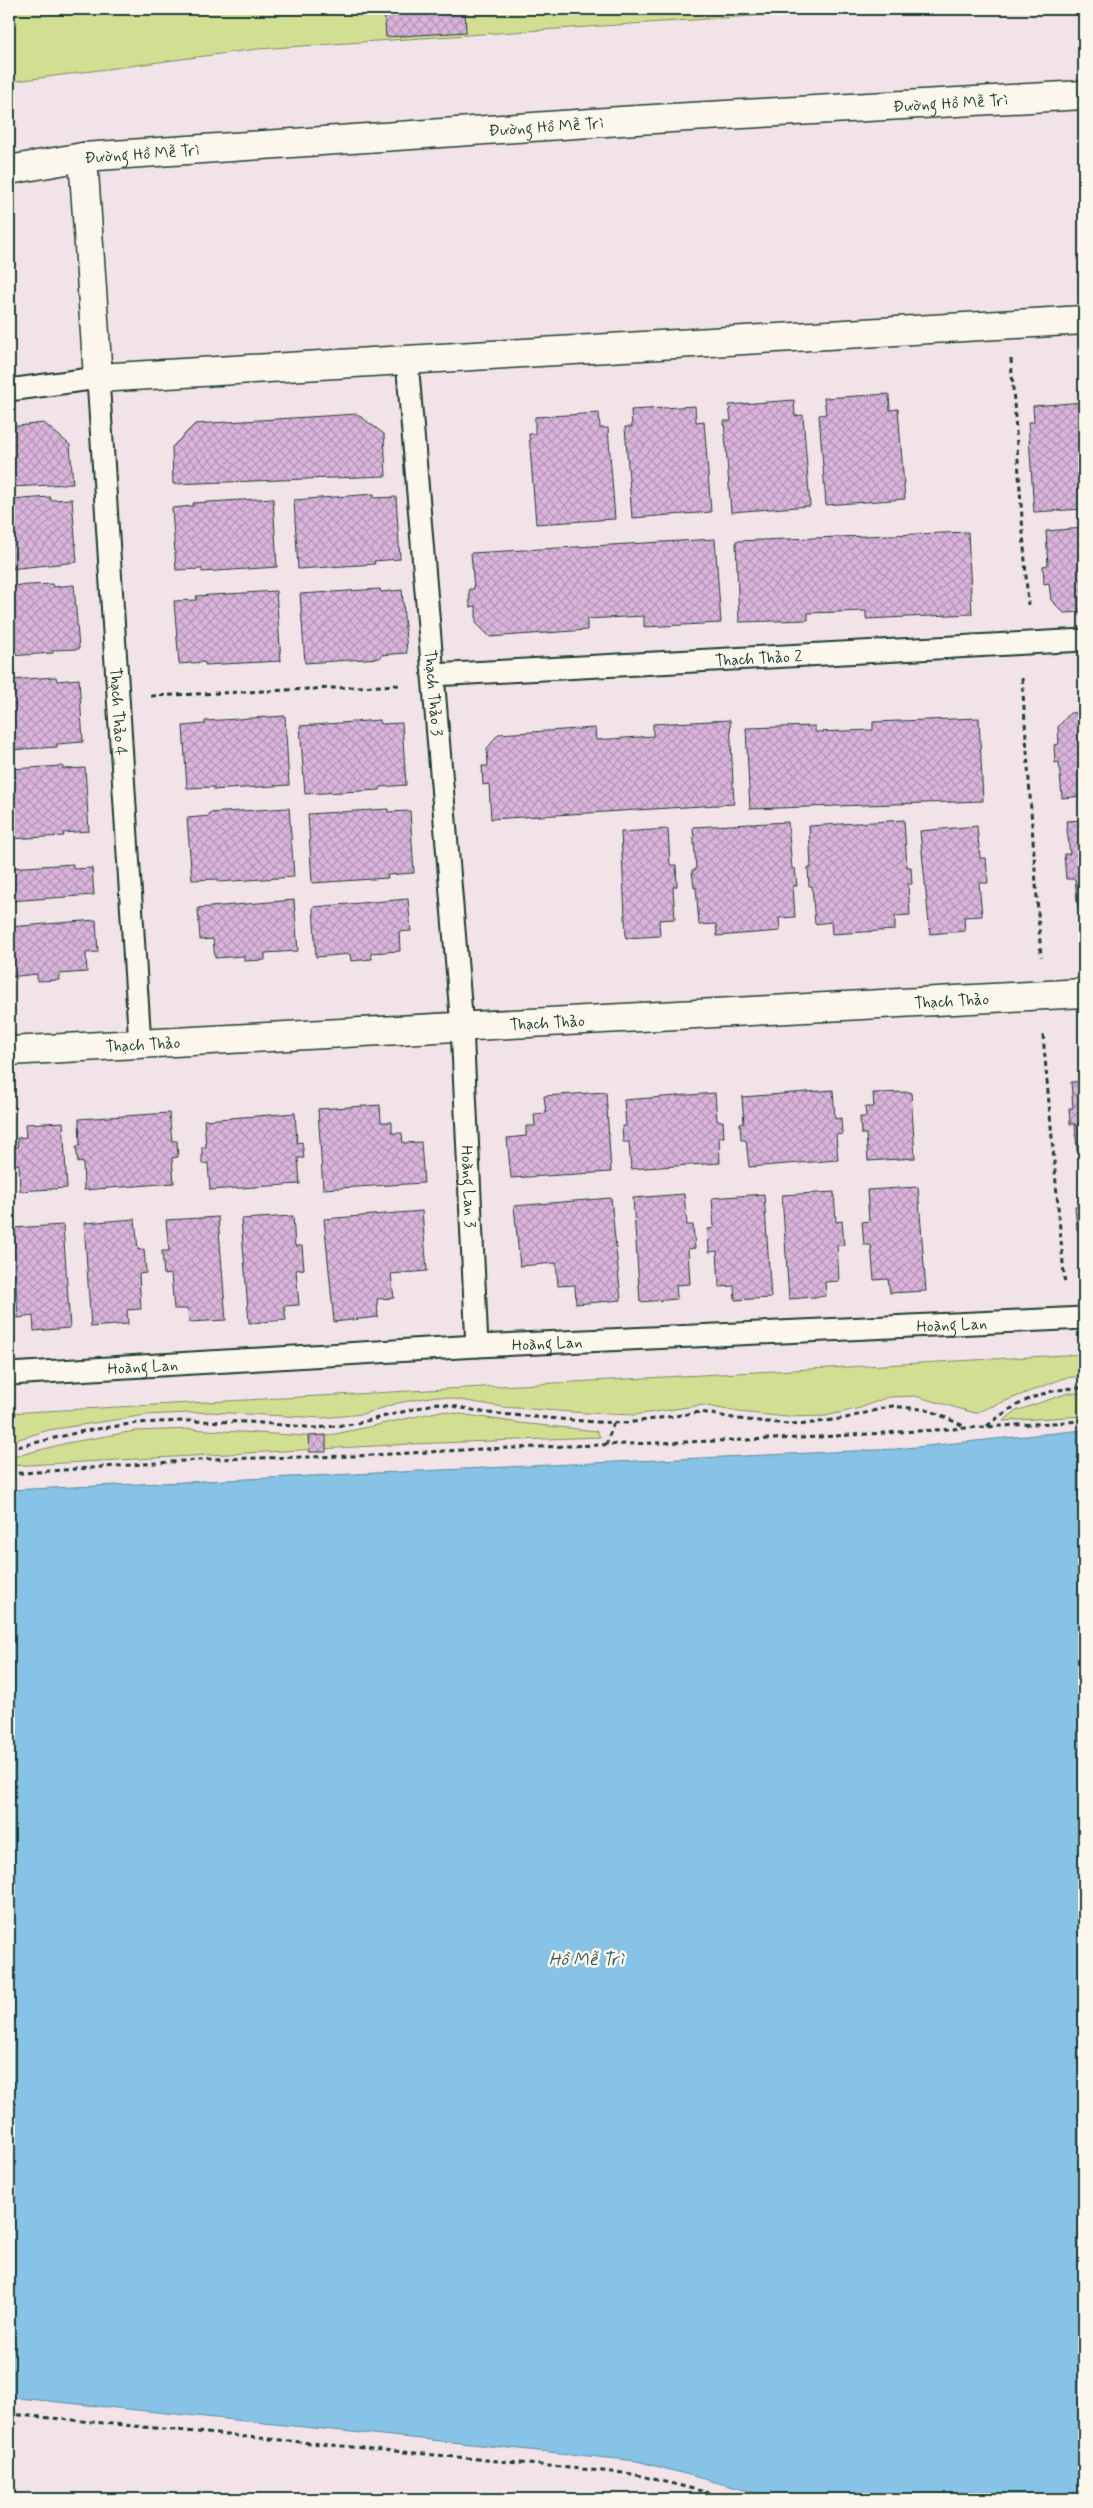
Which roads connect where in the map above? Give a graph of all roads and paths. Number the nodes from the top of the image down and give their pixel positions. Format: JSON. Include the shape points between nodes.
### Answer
{"nodes":[{"id":1,"x":1084,"y":95,"type":"edge"},
{"id":2,"x":83,"y":157,"type":"junction"},
{"id":3,"x":9,"y":170,"type":"edge"},
{"id":4,"x":1084,"y":320,"type":"edge"},
{"id":5,"x":1010,"y":351,"type":"dead end"},
{"id":6,"x":407,"y":360,"type":"junction"},
{"id":7,"x":98,"y":378,"type":"junction"},
{"id":8,"x":9,"y":390,"type":"edge"},
{"id":9,"x":1028,"y":606,"type":"dead end"},
{"id":10,"x":1084,"y":640,"type":"edge"},
{"id":11,"x":433,"y":675,"type":"junction"},
{"id":12,"x":1022,"y":678,"type":"dead end"},
{"id":13,"x":410,"y":685,"type":"dead end"},
{"id":14,"x":149,"y":696,"type":"dead end"},
{"id":15,"x":1041,"y":957,"type":"dead end"},
{"id":16,"x":1084,"y":993,"type":"edge"},
{"id":17,"x":462,"y":1026,"type":"junction"},
{"id":18,"x":1043,"y":1035,"type":"dead end"},
{"id":19,"x":140,"y":1044,"type":"junction"},
{"id":20,"x":9,"y":1051,"type":"edge"},
{"id":21,"x":1065,"y":1289,"type":"dead end"},
{"id":22,"x":1084,"y":1318,"type":"edge"},
{"id":23,"x":477,"y":1346,"type":"junction"},
{"id":24,"x":9,"y":1374,"type":"edge"},
{"id":25,"x":1084,"y":1388,"type":"edge"},
{"id":26,"x":1084,"y":1421,"type":"edge"},
{"id":27,"x":614,"y":1422,"type":"junction"},
{"id":28,"x":986,"y":1427,"type":"junction"},
{"id":29,"x":967,"y":1428,"type":"junction"},
{"id":30,"x":606,"y":1445,"type":"junction"},
{"id":31,"x":9,"y":1449,"type":"edge"},
{"id":32,"x":9,"y":1474,"type":"edge"},
{"id":33,"x":9,"y":2414,"type":"edge"},
{"id":34,"x":734,"y":2499,"type":"edge"}],
"edges":[{"from":1,"to":2,"type":"street","name":"Đường Hồ Mễ Trì","via":[[646,119]]},
{"from":2,"to":3,"type":"street","name":"Đường Hồ Mễ Trì"},
{"from":2,"to":7,"type":"street"},
{"from":4,"to":6,"type":"street"},
{"from":5,"to":9,"type":"path"},
{"from":6,"to":7,"type":"street"},
{"from":6,"to":11,"type":"lane","name":"Thạch Thảo 3"},
{"from":7,"to":8,"type":"lane"},
{"from":7,"to":19,"type":"lane","name":"Thạch Thảo 4"},
{"from":10,"to":11,"type":"lane","name":"Thạch Thảo 2"},
{"from":11,"to":17,"type":"lane","name":"Thạch Thảo 3"},
{"from":12,"to":15,"type":"path"},
{"from":13,"to":14,"type":"path"},
{"from":16,"to":17,"type":"street","name":"Thạch Thảo"},
{"from":17,"to":19,"type":"street","name":"Thạch Thảo"},
{"from":17,"to":23,"type":"lane","name":"Hoàng Lan 3"},
{"from":18,"to":21,"type":"path"},
{"from":19,"to":20,"type":"street","name":"Thạch Thảo"},
{"from":22,"to":23,"type":"lane","name":"Hoàng Lan"},
{"from":23,"to":24,"type":"lane","name":"Hoàng Lan"},
{"from":25,"to":28,"type":"path","via":[[1071,1387],[1043,1394],[1011,1407]]},
{"from":26,"to":28,"type":"path"},
{"from":27,"to":29,"type":"path","via":[[701,1412],[798,1426],[892,1406],[929,1410]]},
{"from":27,"to":30,"type":"path"},
{"from":27,"to":31,"type":"path","via":[[487,1412],[438,1403],[354,1424],[316,1428],[249,1422],[137,1423],[84,1431]]},
{"from":28,"to":29,"type":"path"},
{"from":29,"to":30,"type":"path"},
{"from":30,"to":32,"type":"path","via":[[211,1459]]},
{"from":33,"to":34,"type":"path","via":[[633,2474]]}]}
